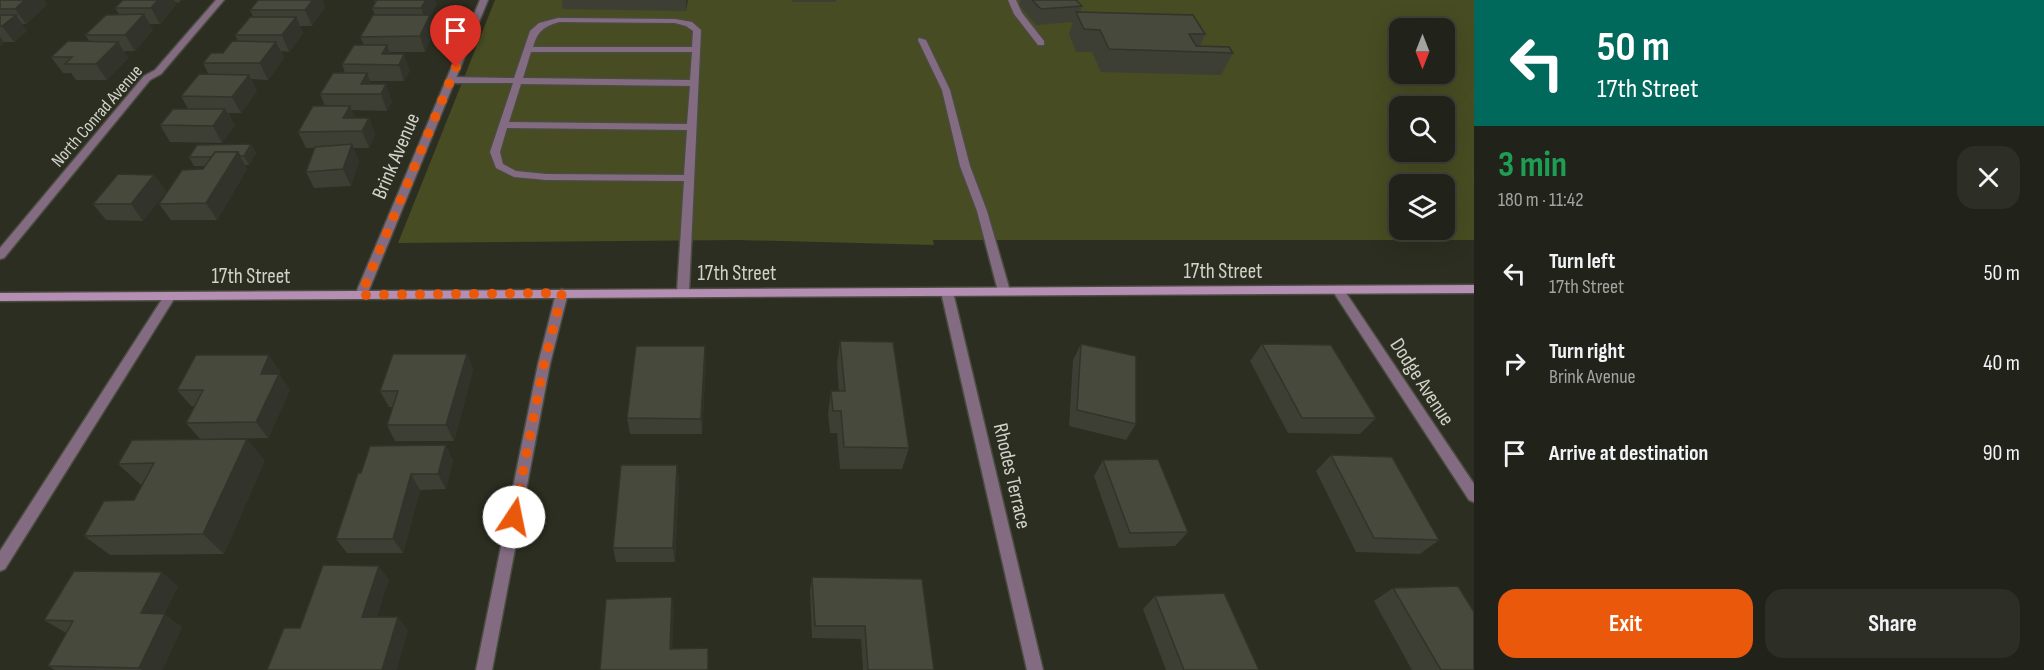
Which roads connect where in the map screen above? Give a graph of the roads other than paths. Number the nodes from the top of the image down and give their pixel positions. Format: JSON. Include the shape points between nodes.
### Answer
{"nodes":[{"id":1,"x":220,"y":0,"type":"edge"},
{"id":2,"x":484,"y":0,"type":"edge"},
{"id":3,"x":1012,"y":0,"type":"edge"},
{"id":4,"x":922,"y":40,"type":"dead end"},
{"id":5,"x":1041,"y":43,"type":"dead end"},
{"id":6,"x":528,"y":49,"type":"junction"},
{"id":7,"x":696,"y":50,"type":"junction"},
{"id":8,"x":450,"y":80,"type":"junction"},
{"id":9,"x":517,"y":81,"type":"junction"},
{"id":10,"x":694,"y":83,"type":"junction"},
{"id":11,"x":504,"y":125,"type":"junction"},
{"id":12,"x":692,"y":127,"type":"junction"},
{"id":13,"x":689,"y":178,"type":"junction"},
{"id":14,"x":0,"y":255,"type":"edge"},
{"id":15,"x":1474,"y":289,"type":"edge"},
{"id":16,"x":1338,"y":290,"type":"junction"},
{"id":17,"x":1004,"y":291,"type":"junction"},
{"id":18,"x":683,"y":292,"type":"junction"},
{"id":19,"x":947,"y":292,"type":"junction"},
{"id":20,"x":562,"y":293,"type":"junction"},
{"id":21,"x":361,"y":295,"type":"junction"},
{"id":22,"x":170,"y":296,"type":"junction"},
{"id":23,"x":0,"y":297,"type":"edge"},
{"id":24,"x":1474,"y":496,"type":"edge"},
{"id":25,"x":0,"y":564,"type":"edge"},
{"id":26,"x":484,"y":670,"type":"edge"},
{"id":27,"x":1035,"y":670,"type":"edge"}],
"edges":[{"from":1,"to":14,"type":"street","name":"North Conrad Avenue","via":[[158,72],[147,78]]},
{"from":2,"to":8,"type":"street","name":"Brink Avenue"},
{"from":3,"to":5,"type":"street"},
{"from":4,"to":17,"type":"street","via":[[946,90]]},
{"from":6,"to":7,"type":"street"},
{"from":6,"to":7,"type":"street","via":[[533,33],[558,20],[689,24],[697,30]]},
{"from":6,"to":9,"type":"street"},
{"from":7,"to":10,"type":"street"},
{"from":8,"to":9,"type":"street"},
{"from":8,"to":21,"type":"street","name":"Brink Avenue"},
{"from":9,"to":10,"type":"street"},
{"from":9,"to":11,"type":"street"},
{"from":10,"to":12,"type":"street"},
{"from":11,"to":12,"type":"street"},
{"from":11,"to":13,"type":"street","via":[[495,152],[499,166],[514,174]]},
{"from":12,"to":13,"type":"street"},
{"from":13,"to":18,"type":"street"},
{"from":15,"to":16,"type":"main road","name":"17th Street"},
{"from":16,"to":17,"type":"main road","name":"17th Street"},
{"from":16,"to":24,"type":"street","name":"Dodge Avenue"},
{"from":17,"to":19,"type":"main road","name":"17th Street"},
{"from":18,"to":19,"type":"main road","name":"17th Street"},
{"from":18,"to":20,"type":"main road","name":"17th Street"},
{"from":19,"to":27,"type":"street","name":"Rhodes Terrace"},
{"from":20,"to":21,"type":"main road","name":"17th Street"},
{"from":20,"to":26,"type":"street","via":[[544,364]]},
{"from":21,"to":22,"type":"main road","name":"17th Street"},
{"from":22,"to":23,"type":"main road","name":"17th Street"},
{"from":22,"to":25,"type":"street"}]}
